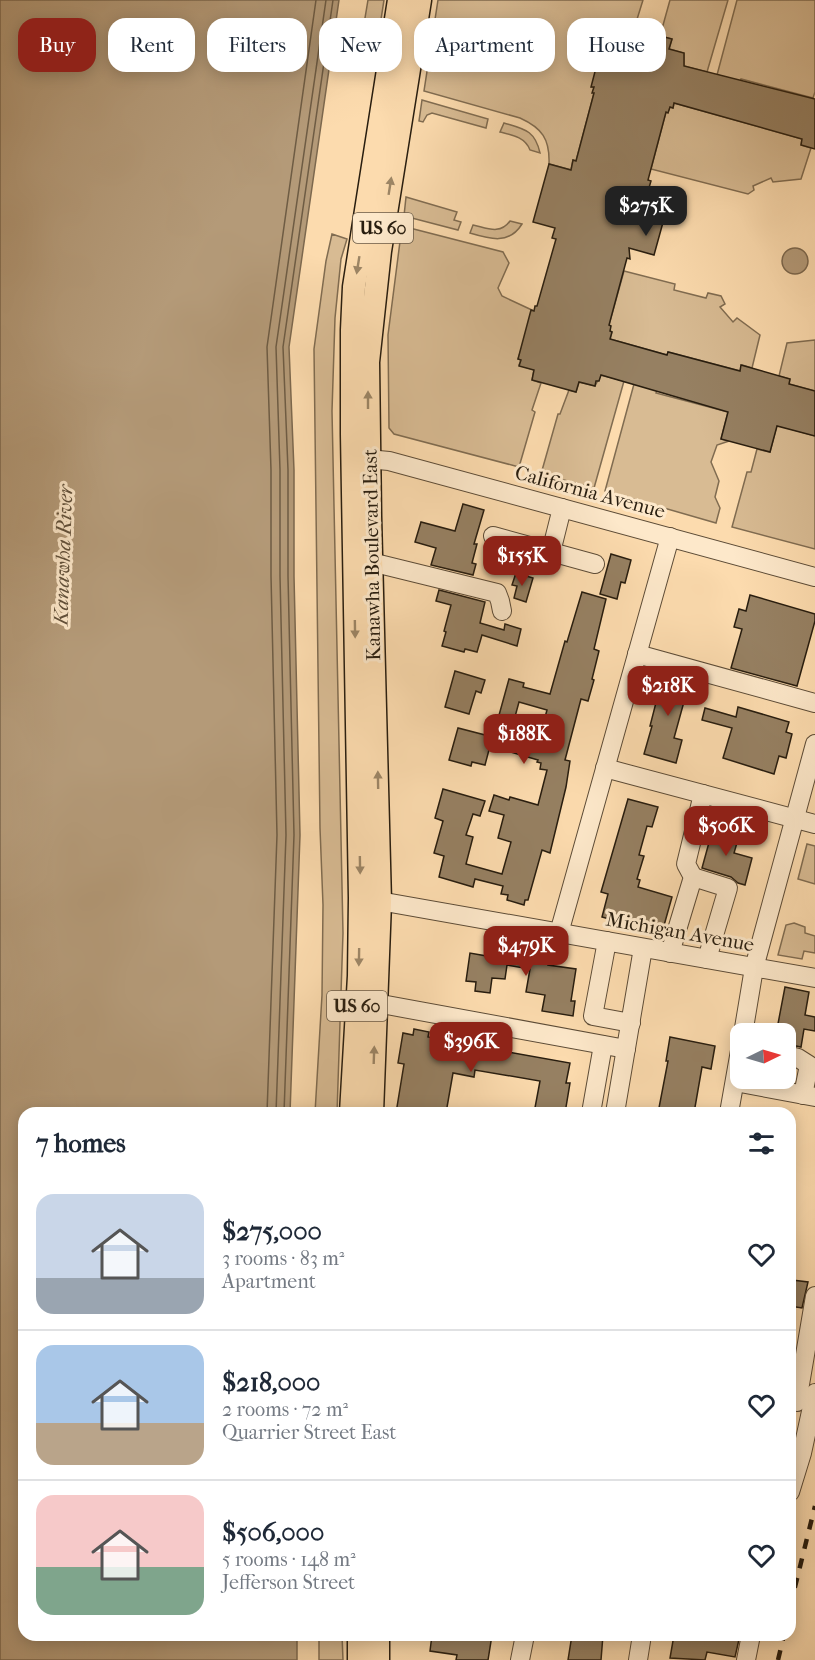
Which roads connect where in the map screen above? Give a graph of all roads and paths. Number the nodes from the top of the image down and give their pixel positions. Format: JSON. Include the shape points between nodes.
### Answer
{"nodes":[{"id":1,"x":399,"y":0,"type":"edge"},
{"id":2,"x":420,"y":0,"type":"edge"},
{"id":3,"x":402,"y":93,"type":"junction"},
{"id":4,"x":361,"y":458,"type":"junction"},
{"id":5,"x":562,"y":508,"type":"junction"},
{"id":6,"x":493,"y":536,"type":"dead end"},
{"id":7,"x":670,"y":537,"type":"junction"},
{"id":8,"x":551,"y":552,"type":"junction"},
{"id":9,"x":371,"y":562,"type":"junction"},
{"id":10,"x":595,"y":564,"type":"dead end"},
{"id":11,"x":815,"y":577,"type":"edge"},
{"id":12,"x":502,"y":611,"type":"dead end"},
{"id":13,"x":637,"y":654,"type":"junction"},
{"id":14,"x":815,"y":703,"type":"edge"},
{"id":15,"x":815,"y":744,"type":"edge"},
{"id":16,"x":605,"y":768,"type":"junction"},
{"id":17,"x":703,"y":794,"type":"junction"},
{"id":18,"x":795,"y":818,"type":"junction"},
{"id":19,"x":815,"y":824,"type":"edge"},
{"id":20,"x":693,"y":877,"type":"junction"},
{"id":21,"x":370,"y":900,"type":"junction"},
{"id":22,"x":559,"y":933,"type":"junction"},
{"id":23,"x":606,"y":942,"type":"junction"},
{"id":24,"x":644,"y":948,"type":"junction"},
{"id":25,"x":670,"y":953,"type":"junction"},
{"id":26,"x":707,"y":959,"type":"junction"},
{"id":27,"x":754,"y":968,"type":"junction"},
{"id":28,"x":815,"y":978,"type":"edge"},
{"id":29,"x":376,"y":1002,"type":"junction"},
{"id":30,"x":631,"y":1023,"type":"junction"},
{"id":31,"x":745,"y":1023,"type":"edge"},
{"id":32,"x":603,"y":1045,"type":"junction"},
{"id":33,"x":626,"y":1049,"type":"junction"},
{"id":34,"x":796,"y":1058,"type":"edge"},
{"id":35,"x":734,"y":1089,"type":"edge"},
{"id":36,"x":772,"y":1089,"type":"edge"},
{"id":37,"x":809,"y":1096,"type":"edge"},
{"id":38,"x":351,"y":1107,"type":"edge"},
{"id":39,"x":372,"y":1107,"type":"edge"},
{"id":40,"x":592,"y":1107,"type":"edge"},
{"id":41,"x":616,"y":1107,"type":"edge"},
{"id":42,"x":730,"y":1107,"type":"edge"},
{"id":43,"x":815,"y":1296,"type":"edge"},
{"id":44,"x":804,"y":1400,"type":"edge"},
{"id":45,"x":796,"y":1472,"type":"edge"},
{"id":46,"x":359,"y":1641,"type":"edge"},
{"id":47,"x":378,"y":1641,"type":"edge"},
{"id":48,"x":524,"y":1641,"type":"edge"},
{"id":49,"x":641,"y":1641,"type":"edge"},
{"id":50,"x":750,"y":1641,"type":"edge"},
{"id":51,"x":359,"y":1660,"type":"edge"},
{"id":52,"x":378,"y":1660,"type":"edge"},
{"id":53,"x":520,"y":1660,"type":"edge"},
{"id":54,"x":638,"y":1660,"type":"edge"},
{"id":55,"x":746,"y":1660,"type":"edge"}],
"edges":[{"from":1,"to":3,"type":"main road","name":"Kanawha Boulevard East","number":"US 60"},
{"from":2,"to":3,"type":"main road","name":"Kanawha Boulevard East","number":"US 60"},
{"from":3,"to":4,"type":"main road","name":"Kanawha Boulevard East","number":"US 60","via":[[373,308]]},
{"from":4,"to":5,"type":"street","name":"California Avenue","via":[[389,461]]},
{"from":4,"to":9,"type":"main road","name":"Kanawha Boulevard East","number":"US 60"},
{"from":4,"to":21,"type":"main road","name":"Kanawha Boulevard East","number":"US 60","one_way":true},
{"from":5,"to":7,"type":"street","name":"California Avenue"},
{"from":5,"to":8,"type":"street"},
{"from":6,"to":8,"type":"street"},
{"from":7,"to":11,"type":"street","name":"California Avenue"},
{"from":7,"to":13,"type":"street"},
{"from":8,"to":10,"type":"street"},
{"from":9,"to":12,"type":"street","via":[[497,593]]},
{"from":21,"to":9,"type":"main road","name":"Kanawha Boulevard East","number":"US 60","one_way":true},
{"from":13,"to":14,"type":"street"},
{"from":13,"to":16,"type":"street"},
{"from":15,"to":18,"type":"street"},
{"from":16,"to":17,"type":"street"},
{"from":16,"to":22,"type":"street"},
{"from":17,"to":18,"type":"street"},
{"from":17,"to":20,"type":"street","via":[[686,864]]},
{"from":18,"to":19,"type":"street"},
{"from":18,"to":27,"type":"street"},
{"from":20,"to":25,"type":"street"},
{"from":20,"to":26,"type":"street","via":[[728,888]]},
{"from":21,"to":22,"type":"street","name":"Michigan Avenue"},
{"from":21,"to":29,"type":"main road","name":"Kanawha Boulevard East","number":"US 60"},
{"from":21,"to":38,"type":"main road","name":"Kanawha Boulevard East","number":"US 60","one_way":true,"via":[[359,976]]},
{"from":22,"to":23,"type":"street","name":"Michigan Avenue"},
{"from":23,"to":24,"type":"street","name":"Michigan Avenue"},
{"from":23,"to":30,"type":"street","via":[[593,1016]]},
{"from":24,"to":25,"type":"street","name":"Michigan Avenue"},
{"from":24,"to":30,"type":"street"},
{"from":25,"to":26,"type":"street","name":"Michigan Avenue"},
{"from":26,"to":27,"type":"street","name":"Michigan Avenue"},
{"from":27,"to":28,"type":"street","name":"Michigan Avenue"},
{"from":27,"to":31,"type":"street"},
{"from":29,"to":32,"type":"street"},
{"from":39,"to":29,"type":"main road","name":"Kanawha Boulevard East","number":"US 60","one_way":true},
{"from":30,"to":33,"type":"street"},
{"from":32,"to":33,"type":"street"},
{"from":32,"to":40,"type":"street"},
{"from":33,"to":41,"type":"street"},
{"from":34,"to":37,"type":"street","via":[[809,1065]]},
{"from":35,"to":42,"type":"street"},
{"from":36,"to":37,"type":"street"},
{"from":43,"to":44,"type":"street"},
{"from":44,"to":45,"type":"street","via":[[802,1453]]},
{"from":46,"to":51,"type":"main road"},
{"from":47,"to":52,"type":"main road"},
{"from":48,"to":53,"type":"street"},
{"from":49,"to":54,"type":"street"},
{"from":50,"to":55,"type":"street"}]}
